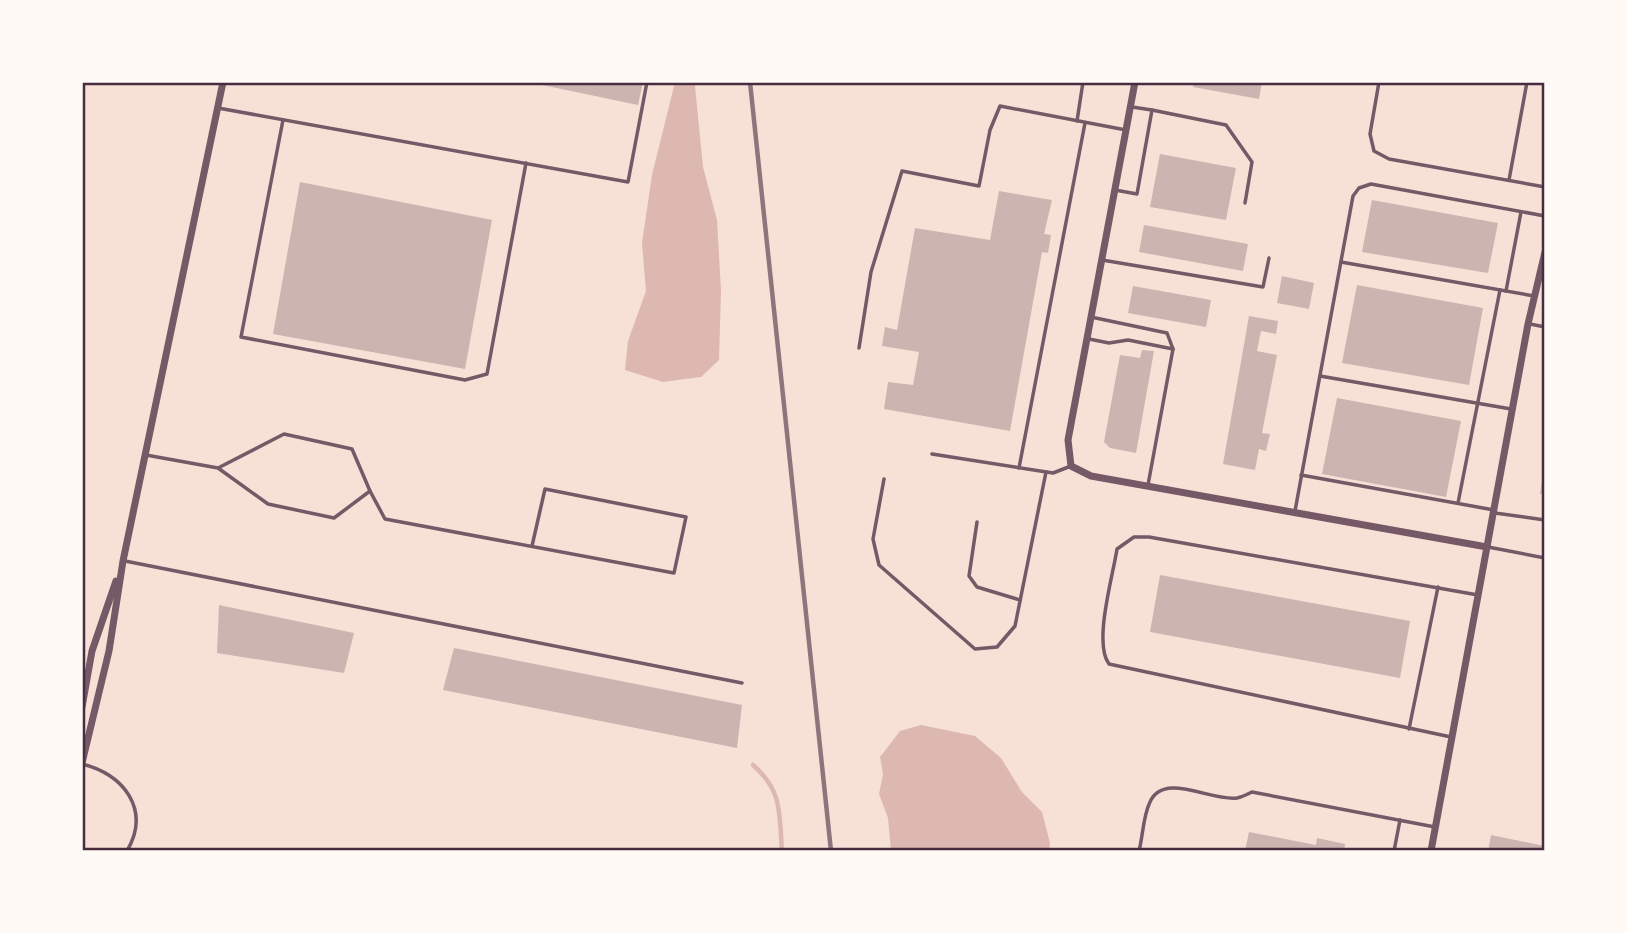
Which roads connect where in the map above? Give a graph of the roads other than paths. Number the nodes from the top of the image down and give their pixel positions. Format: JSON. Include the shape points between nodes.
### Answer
{"nodes":[{"id":1,"x":223,"y":82,"type":"edge"},
{"id":2,"x":647,"y":82,"type":"edge"},
{"id":3,"x":1083,"y":82,"type":"edge"},
{"id":4,"x":1135,"y":82,"type":"edge"},
{"id":5,"x":1379,"y":82,"type":"edge"},
{"id":6,"x":1527,"y":82,"type":"edge"},
{"id":7,"x":1131,"y":107,"type":"junction"},
{"id":8,"x":218,"y":108,"type":"junction"},
{"id":9,"x":1152,"y":110,"type":"junction"},
{"id":10,"x":283,"y":120,"type":"junction"},
{"id":11,"x":1077,"y":121,"type":"junction"},
{"id":12,"x":1085,"y":123,"type":"junction"},
{"id":13,"x":1126,"y":130,"type":"junction"},
{"id":14,"x":526,"y":163,"type":"junction"},
{"id":15,"x":1509,"y":180,"type":"junction"},
{"id":16,"x":1545,"y":187,"type":"edge"},
{"id":17,"x":1115,"y":190,"type":"junction"},
{"id":18,"x":1245,"y":202,"type":"dead end"},
{"id":19,"x":1521,"y":212,"type":"junction"},
{"id":20,"x":1545,"y":216,"type":"edge"},
{"id":21,"x":1545,"y":252,"type":"edge"},
{"id":22,"x":1269,"y":258,"type":"dead end"},
{"id":23,"x":1102,"y":260,"type":"junction"},
{"id":24,"x":1341,"y":262,"type":"junction"},
{"id":25,"x":1500,"y":290,"type":"junction"},
{"id":26,"x":1506,"y":291,"type":"junction"},
{"id":27,"x":1534,"y":296,"type":"junction"},
{"id":28,"x":1091,"y":317,"type":"junction"},
{"id":29,"x":1528,"y":324,"type":"junction"},
{"id":30,"x":1545,"y":327,"type":"edge"},
{"id":31,"x":1087,"y":338,"type":"junction"},
{"id":32,"x":859,"y":348,"type":"dead end"},
{"id":33,"x":1173,"y":349,"type":"junction"},
{"id":34,"x":1320,"y":376,"type":"junction"},
{"id":35,"x":1477,"y":403,"type":"junction"},
{"id":36,"x":1513,"y":409,"type":"junction"},
{"id":37,"x":932,"y":454,"type":"dead end"},
{"id":38,"x":146,"y":455,"type":"junction"},
{"id":39,"x":1071,"y":466,"type":"junction"},
{"id":40,"x":218,"y":468,"type":"junction"},
{"id":41,"x":1019,"y":468,"type":"junction"},
{"id":42,"x":1046,"y":472,"type":"junction"},
{"id":43,"x":1301,"y":475,"type":"junction"},
{"id":44,"x":884,"y":479,"type":"dead end"},
{"id":45,"x":1147,"y":486,"type":"junction"},
{"id":46,"x":370,"y":491,"type":"junction"},
{"id":47,"x":1458,"y":503,"type":"junction"},
{"id":48,"x":1493,"y":511,"type":"junction"},
{"id":49,"x":1294,"y":513,"type":"junction"},
{"id":50,"x":1545,"y":520,"type":"edge"},
{"id":51,"x":977,"y":522,"type":"dead end"},
{"id":52,"x":532,"y":546,"type":"junction"},
{"id":53,"x":1487,"y":547,"type":"junction"},
{"id":54,"x":1545,"y":558,"type":"edge"},
{"id":55,"x":123,"y":561,"type":"junction"},
{"id":56,"x":1438,"y":587,"type":"junction"},
{"id":57,"x":1478,"y":595,"type":"junction"},
{"id":58,"x":1020,"y":600,"type":"junction"},
{"id":59,"x":742,"y":683,"type":"dead end"},
{"id":60,"x":82,"y":708,"type":"edge"},
{"id":61,"x":1409,"y":729,"type":"junction"},
{"id":62,"x":1452,"y":737,"type":"junction"},
{"id":63,"x":82,"y":764,"type":"edge"},
{"id":64,"x":1400,"y":820,"type":"junction"},
{"id":65,"x":1436,"y":827,"type":"junction"},
{"id":66,"x":127,"y":851,"type":"edge"},
{"id":67,"x":1139,"y":851,"type":"edge"},
{"id":68,"x":1394,"y":851,"type":"edge"},
{"id":69,"x":1431,"y":851,"type":"edge"}],
"edges":[{"from":1,"to":8,"type":"street"},
{"from":2,"to":14,"type":"lane","via":[[628,182]]},
{"from":3,"to":11,"type":"lane"},
{"from":4,"to":7,"type":"street"},
{"from":5,"to":15,"type":"lane","via":[[1370,134],[1374,151],[1389,159]]},
{"from":6,"to":15,"type":"lane"},
{"from":7,"to":9,"type":"lane"},
{"from":7,"to":13,"type":"street"},
{"from":8,"to":10,"type":"lane"},
{"from":8,"to":38,"type":"street"},
{"from":9,"to":17,"type":"lane","via":[[1137,194]]},
{"from":9,"to":18,"type":"lane","via":[[1226,125],[1252,162]]},
{"from":10,"to":14,"type":"lane"},
{"from":10,"to":14,"type":"lane","via":[[241,337],[465,380],[487,374]]},
{"from":11,"to":12,"type":"lane"},
{"from":11,"to":32,"type":"lane","via":[[1000,106],[990,130],[979,186],[902,171],[871,272]]},
{"from":12,"to":13,"type":"lane"},
{"from":12,"to":41,"type":"lane"},
{"from":13,"to":17,"type":"street"},
{"from":15,"to":16,"type":"lane"},
{"from":17,"to":23,"type":"street"},
{"from":19,"to":20,"type":"lane"},
{"from":19,"to":24,"type":"lane","via":[[1371,184],[1353,196]]},
{"from":19,"to":26,"type":"lane"},
{"from":21,"to":27,"type":"street"},
{"from":22,"to":23,"type":"lane","via":[[1264,288]]},
{"from":23,"to":28,"type":"street"},
{"from":24,"to":25,"type":"lane"},
{"from":24,"to":34,"type":"lane"},
{"from":25,"to":26,"type":"lane"},
{"from":25,"to":35,"type":"lane"},
{"from":26,"to":27,"type":"lane"},
{"from":27,"to":29,"type":"street"},
{"from":28,"to":31,"type":"street"},
{"from":28,"to":33,"type":"lane","via":[[1167,334]]},
{"from":29,"to":30,"type":"lane"},
{"from":29,"to":36,"type":"street"},
{"from":31,"to":33,"type":"lane"},
{"from":31,"to":39,"type":"street","via":[[1068,440]]},
{"from":33,"to":45,"type":"lane"},
{"from":34,"to":35,"type":"lane"},
{"from":34,"to":43,"type":"lane"},
{"from":35,"to":36,"type":"lane"},
{"from":35,"to":47,"type":"lane"},
{"from":36,"to":48,"type":"street"},
{"from":37,"to":41,"type":"lane"},
{"from":38,"to":40,"type":"lane"},
{"from":38,"to":55,"type":"street"},
{"from":39,"to":42,"type":"lane","via":[[1054,474]]},
{"from":39,"to":45,"type":"street","via":[[1091,476]]},
{"from":40,"to":46,"type":"lane","via":[[268,505],[334,518]]},
{"from":40,"to":46,"type":"lane","via":[[284,435],[352,449]]},
{"from":41,"to":42,"type":"lane"},
{"from":42,"to":58,"type":"lane"},
{"from":43,"to":47,"type":"lane"},
{"from":43,"to":49,"type":"lane"},
{"from":44,"to":58,"type":"lane","via":[[873,539],[879,565],[943,624],[975,649],[997,647],[1015,626]]},
{"from":45,"to":49,"type":"street"},
{"from":46,"to":52,"type":"lane","via":[[386,519]]},
{"from":47,"to":48,"type":"lane"},
{"from":48,"to":50,"type":"lane"},
{"from":48,"to":53,"type":"street"},
{"from":49,"to":53,"type":"street"},
{"from":51,"to":58,"type":"lane","via":[[969,576],[977,587]]},
{"from":52,"to":52,"type":"lane","via":[[674,573],[686,517],[545,489]]},
{"from":53,"to":54,"type":"lane"},
{"from":53,"to":57,"type":"street"},
{"from":55,"to":59,"type":"lane"},
{"from":55,"to":60,"type":"street","via":[[92,651]]},
{"from":55,"to":63,"type":"street","via":[[109,651]]},
{"from":56,"to":57,"type":"lane"},
{"from":56,"to":61,"type":"lane"},
{"from":56,"to":61,"type":"lane","via":[[1149,537],[1134,537],[1117,549],[1102,640],[1109,664]]},
{"from":57,"to":62,"type":"street"},
{"from":61,"to":62,"type":"lane"},
{"from":62,"to":65,"type":"street"},
{"from":63,"to":66,"type":"lane","via":[[112,775],[135,805],[137,822]]},
{"from":64,"to":65,"type":"lane"},
{"from":64,"to":67,"type":"lane","via":[[1252,792],[1222,798],[1171,788],[1157,792],[1150,803]]},
{"from":64,"to":68,"type":"lane"},
{"from":65,"to":69,"type":"street"}]}
